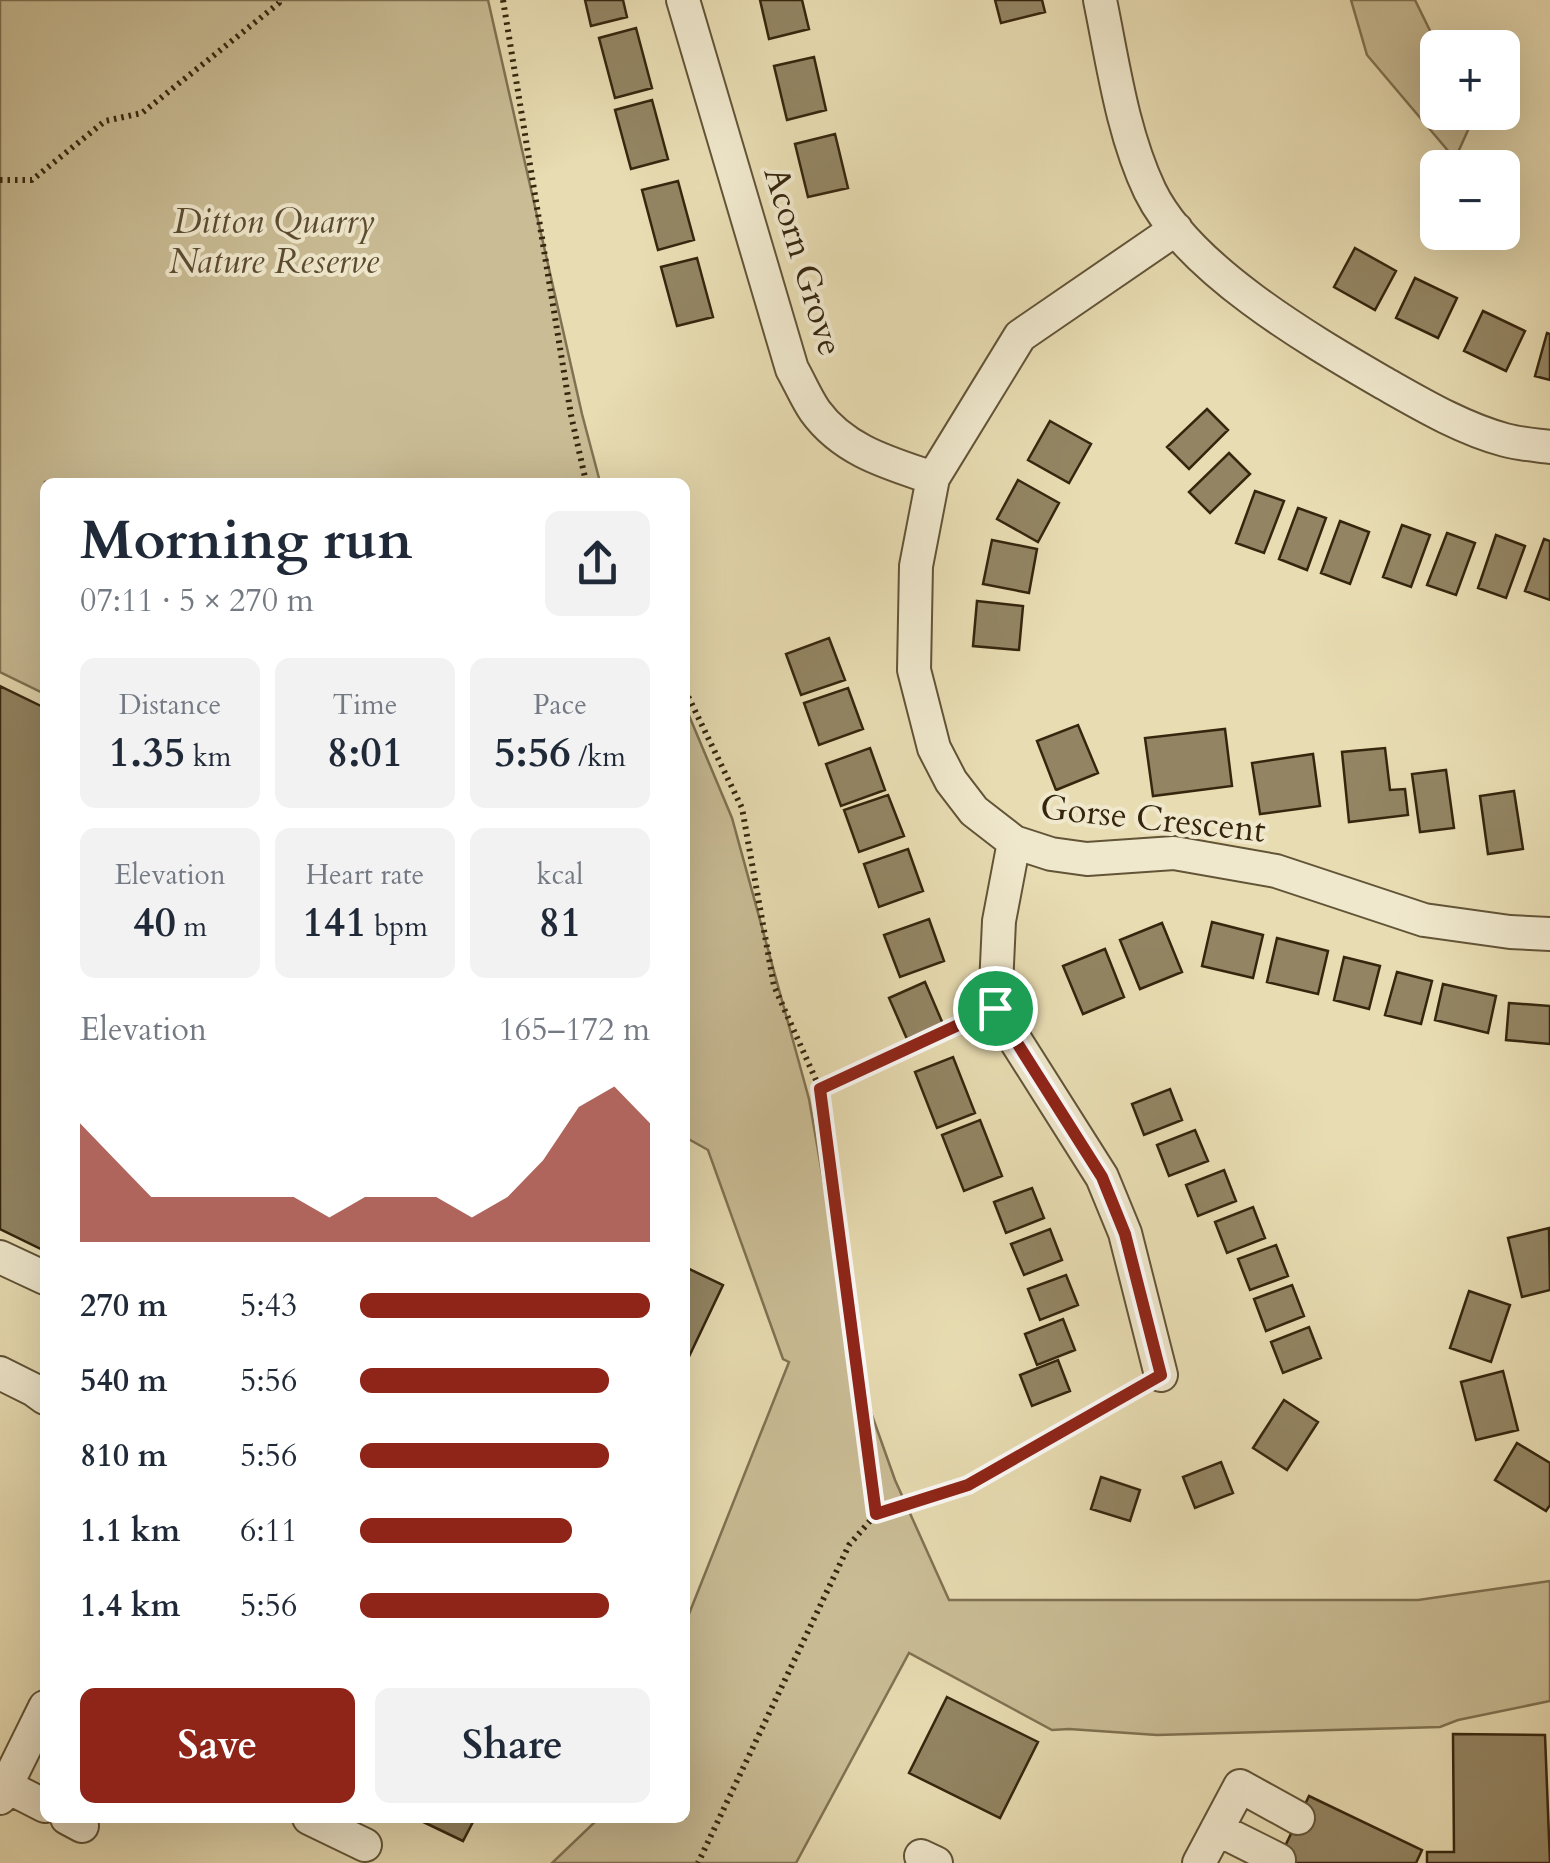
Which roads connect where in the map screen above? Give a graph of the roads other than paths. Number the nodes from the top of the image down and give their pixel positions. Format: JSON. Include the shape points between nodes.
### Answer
{"nodes":[{"id":1,"x":684,"y":0,"type":"edge"},
{"id":2,"x":1100,"y":0,"type":"edge"},
{"id":3,"x":1176,"y":229,"type":"junction"},
{"id":4,"x":1550,"y":448,"type":"edge"},
{"id":5,"x":933,"y":478,"type":"junction"},
{"id":6,"x":1014,"y":842,"type":"junction"},
{"id":7,"x":1550,"y":934,"type":"edge"},
{"id":8,"x":0,"y":1256,"type":"edge"},
{"id":9,"x":40,"y":1276,"type":"edge"},
{"id":10,"x":0,"y":1373,"type":"edge"},
{"id":11,"x":1161,"y":1375,"type":"road end"},
{"id":12,"x":40,"y":1394,"type":"edge"},
{"id":13,"x":40,"y":1717,"type":"edge"},
{"id":14,"x":3,"y":1792,"type":"edge"},
{"id":15,"x":40,"y":1804,"type":"edge"},
{"id":16,"x":1298,"y":1818,"type":"dead end"},
{"id":17,"x":319,"y":1823,"type":"edge"},
{"id":18,"x":365,"y":1845,"type":"dead end"},
{"id":19,"x":1215,"y":1851,"type":"edge"},
{"id":20,"x":1278,"y":1860,"type":"dead end"}],
"edges":[{"from":1,"to":5,"type":"street","name":"Acorn Grove","via":[[792,369],[838,437]]},
{"from":2,"to":3,"type":"street","via":[[1132,146]]},
{"from":3,"to":4,"type":"street","via":[[1218,272],[1322,348],[1440,415],[1504,440]]},
{"from":3,"to":5,"type":"street","name":"Gorse Crescent","via":[[1020,336]]},
{"from":5,"to":6,"type":"street","name":"Gorse Crescent","via":[[916,566],[914,670],[934,748],[951,781]]},
{"from":6,"to":7,"type":"street","name":"Gorse Crescent","via":[[1087,858],[1174,853],[1276,870],[1424,920]]},
{"from":6,"to":11,"type":"street","via":[[999,922],[995,1008],[1102,1177],[1125,1234]]},
{"from":8,"to":9,"type":"street"},
{"from":10,"to":12,"type":"street"},
{"from":13,"to":14,"type":"street"},
{"from":14,"to":15,"type":"street"},
{"from":16,"to":19,"type":"street","via":[[1240,1786]]},
{"from":17,"to":18,"type":"street"},
{"from":19,"to":20,"type":"street"}]}
